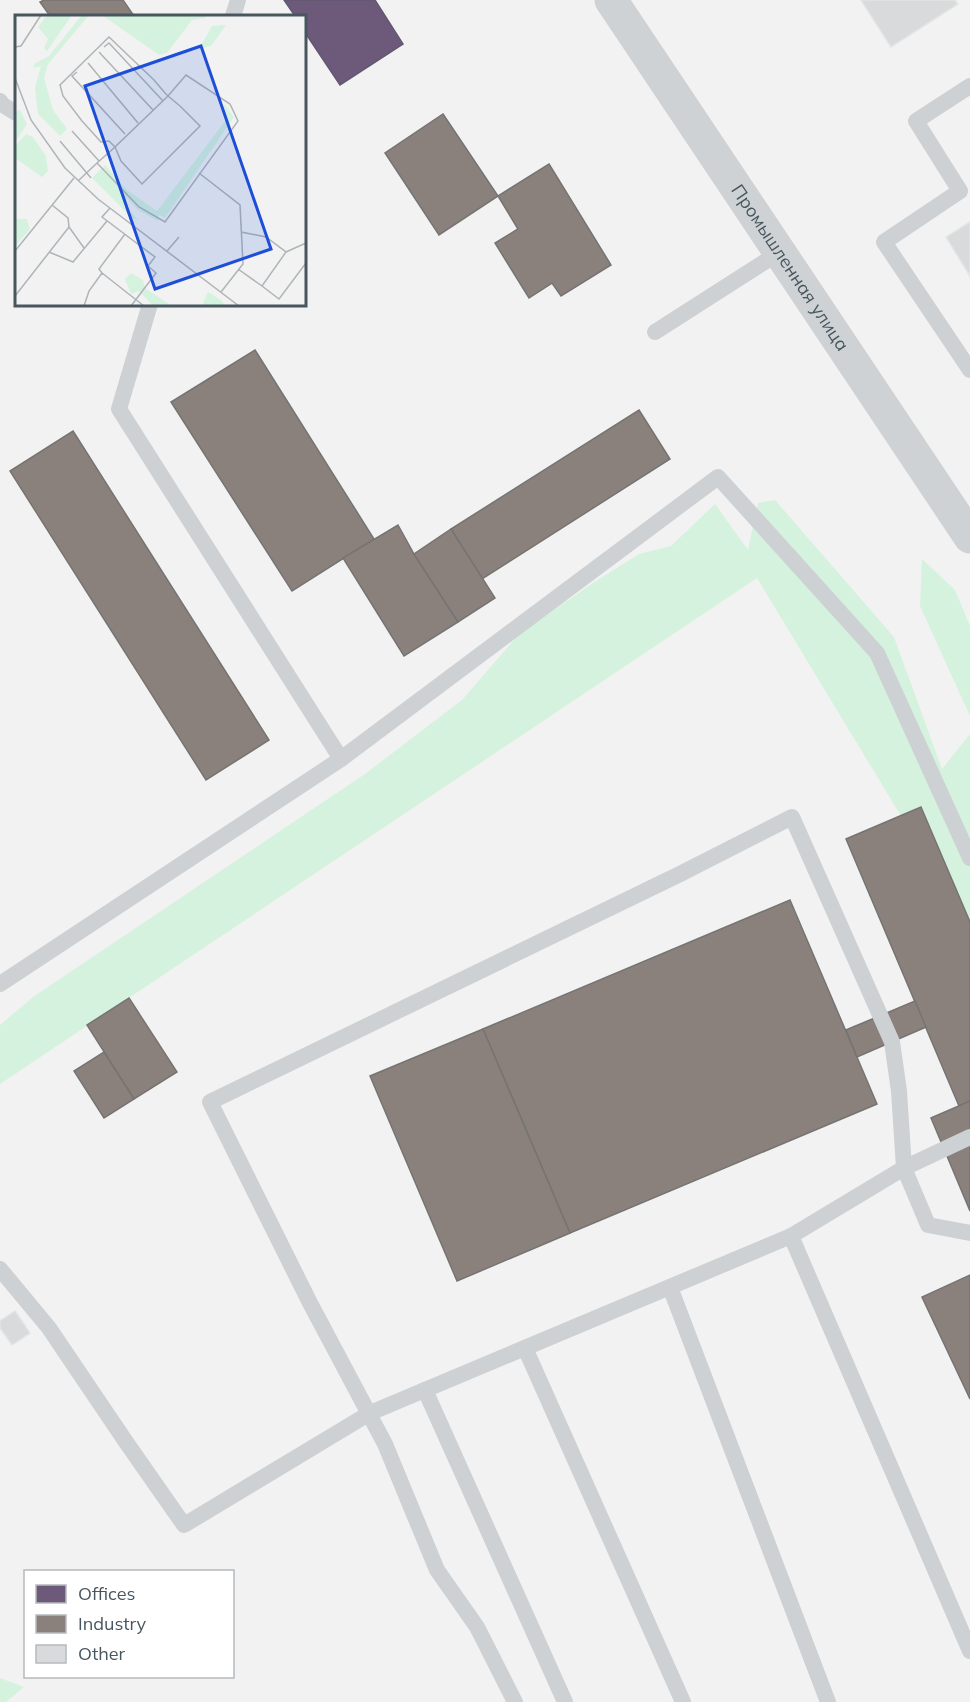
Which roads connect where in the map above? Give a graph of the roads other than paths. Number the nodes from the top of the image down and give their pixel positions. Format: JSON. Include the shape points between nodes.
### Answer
{"nodes":[{"id":1,"x":238,"y":0,"type":"edge"},
{"id":2,"x":611,"y":0,"type":"edge"},
{"id":3,"x":233,"y":15,"type":"edge"},
{"id":4,"x":970,"y":86,"type":"edge"},
{"id":5,"x":0,"y":101,"type":"edge"},
{"id":6,"x":15,"y":112,"type":"edge"},
{"id":7,"x":780,"y":252,"type":"junction"},
{"id":8,"x":149,"y":306,"type":"edge"},
{"id":9,"x":655,"y":332,"type":"dead end"},
{"id":10,"x":970,"y":370,"type":"edge"},
{"id":11,"x":970,"y":537,"type":"edge"},
{"id":12,"x":341,"y":759,"type":"junction"},
{"id":13,"x":970,"y":858,"type":"edge"},
{"id":14,"x":0,"y":984,"type":"edge"},
{"id":15,"x":970,"y":1137,"type":"edge"},
{"id":16,"x":904,"y":1168,"type":"junction"},
{"id":17,"x":970,"y":1233,"type":"edge"},
{"id":18,"x":791,"y":1236,"type":"junction"},
{"id":19,"x":0,"y":1269,"type":"edge"},
{"id":20,"x":670,"y":1287,"type":"junction"},
{"id":21,"x":525,"y":1348,"type":"junction"},
{"id":22,"x":425,"y":1390,"type":"junction"},
{"id":23,"x":369,"y":1413,"type":"junction"},
{"id":24,"x":970,"y":1651,"type":"edge"},
{"id":25,"x":515,"y":1702,"type":"edge"},
{"id":26,"x":566,"y":1702,"type":"edge"},
{"id":27,"x":682,"y":1702,"type":"edge"},
{"id":28,"x":828,"y":1702,"type":"edge"}],
"edges":[{"from":1,"to":3,"type":"lane"},
{"from":2,"to":7,"type":"street","name":"Промышленная улица"},
{"from":4,"to":10,"type":"lane","via":[[916,121],[960,191],[884,242]]},
{"from":5,"to":6,"type":"lane"},
{"from":7,"to":9,"type":"lane"},
{"from":7,"to":11,"type":"street","name":"Промышленная улица"},
{"from":8,"to":12,"type":"lane","via":[[119,409]]},
{"from":12,"to":13,"type":"lane","via":[[717,477],[877,653]]},
{"from":12,"to":14,"type":"lane"},
{"from":15,"to":16,"type":"lane"},
{"from":16,"to":17,"type":"lane","via":[[928,1225]]},
{"from":16,"to":18,"type":"lane"},
{"from":16,"to":23,"type":"lane","via":[[892,1042],[792,817],[210,1102]]},
{"from":18,"to":20,"type":"lane"},
{"from":18,"to":24,"type":"lane"},
{"from":19,"to":23,"type":"lane","via":[[49,1328],[184,1525]]},
{"from":20,"to":21,"type":"lane"},
{"from":20,"to":28,"type":"lane"},
{"from":21,"to":22,"type":"lane"},
{"from":21,"to":27,"type":"lane"},
{"from":22,"to":23,"type":"lane"},
{"from":22,"to":26,"type":"lane"},
{"from":23,"to":25,"type":"lane","via":[[437,1570],[477,1627]]}]}
